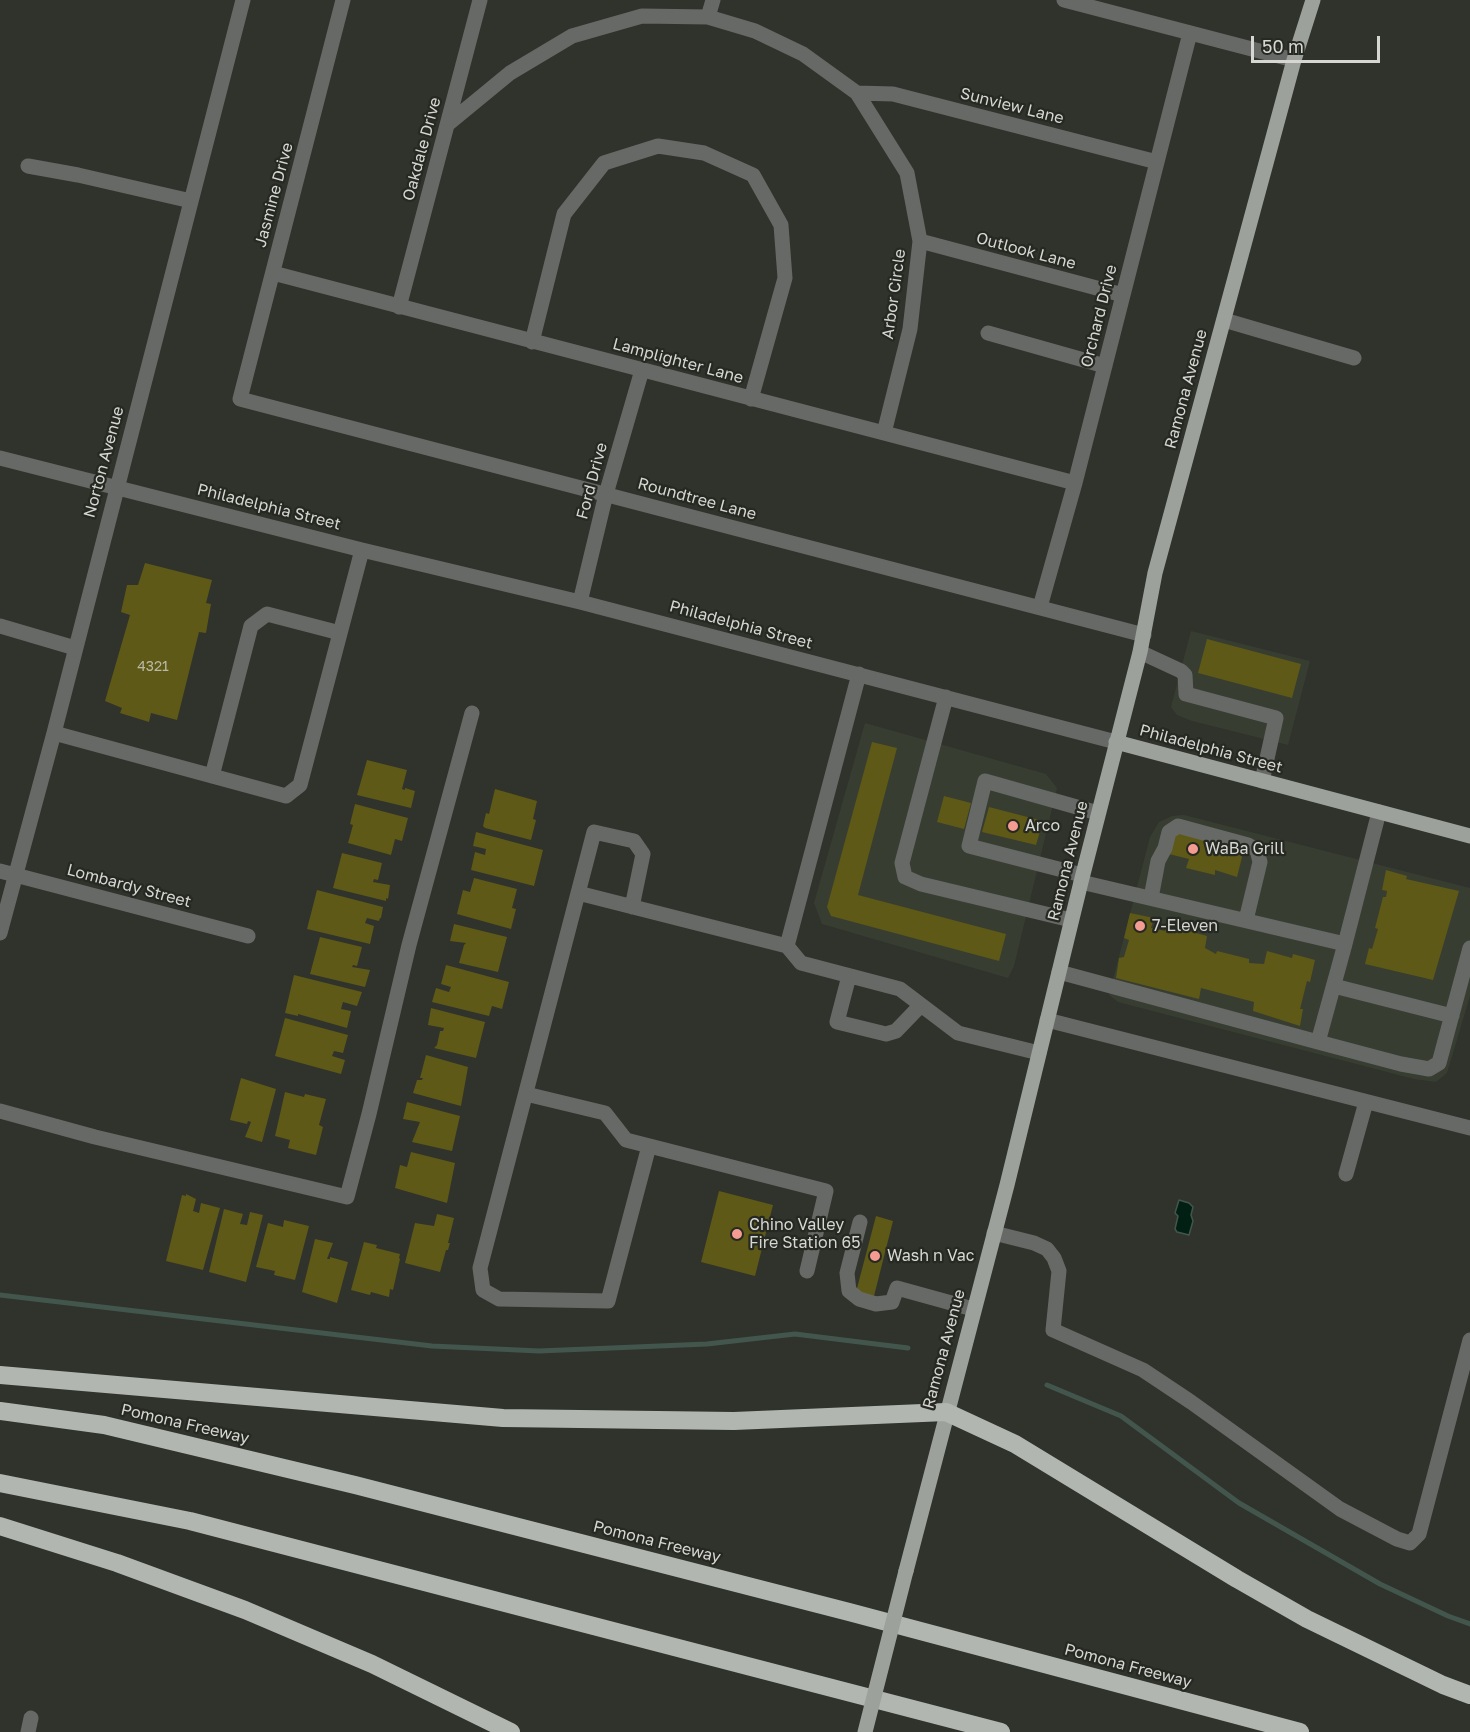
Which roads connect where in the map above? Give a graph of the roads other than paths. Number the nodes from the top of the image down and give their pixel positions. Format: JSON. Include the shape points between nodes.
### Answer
{"nodes":[{"id":1,"x":243,"y":0,"type":"edge"},
{"id":2,"x":344,"y":0,"type":"edge"},
{"id":3,"x":480,"y":0,"type":"edge"},
{"id":4,"x":713,"y":0,"type":"edge"},
{"id":5,"x":1064,"y":0,"type":"edge"},
{"id":6,"x":1313,"y":0,"type":"edge"},
{"id":7,"x":708,"y":17,"type":"junction"},
{"id":8,"x":1190,"y":33,"type":"junction"},
{"id":9,"x":1294,"y":60,"type":"junction"},
{"id":10,"x":857,"y":93,"type":"junction"},
{"id":11,"x":448,"y":124,"type":"junction"},
{"id":12,"x":1157,"y":162,"type":"junction"},
{"id":13,"x":28,"y":166,"type":"dead end"},
{"id":14,"x":190,"y":201,"type":"junction"},
{"id":15,"x":920,"y":241,"type":"junction"},
{"id":16,"x":273,"y":273,"type":"junction"},
{"id":17,"x":1123,"y":295,"type":"junction"},
{"id":18,"x":399,"y":307,"type":"junction"},
{"id":19,"x":1224,"y":320,"type":"junction"},
{"id":20,"x":988,"y":333,"type":"dead end"},
{"id":21,"x":532,"y":342,"type":"junction"},
{"id":22,"x":1354,"y":358,"type":"dead end"},
{"id":23,"x":1105,"y":366,"type":"junction"},
{"id":24,"x":642,"y":370,"type":"junction"},
{"id":25,"x":240,"y":399,"type":"joint"},
{"id":26,"x":751,"y":399,"type":"junction"},
{"id":27,"x":884,"y":433,"type":"junction"},
{"id":28,"x":0,"y":458,"type":"edge"},
{"id":29,"x":1075,"y":483,"type":"junction"},
{"id":30,"x":117,"y":488,"type":"junction"},
{"id":31,"x":606,"y":494,"type":"junction"},
{"id":32,"x":362,"y":550,"type":"junction"},
{"id":33,"x":580,"y":602,"type":"junction"},
{"id":34,"x":1040,"y":606,"type":"junction"},
{"id":35,"x":0,"y":626,"type":"edge"},
{"id":36,"x":340,"y":633,"type":"junction"},
{"id":37,"x":1144,"y":635,"type":"junction"},
{"id":38,"x":75,"y":648,"type":"junction"},
{"id":39,"x":1140,"y":652,"type":"junction"},
{"id":40,"x":859,"y":674,"type":"junction"},
{"id":41,"x":946,"y":697,"type":"junction"},
{"id":42,"x":472,"y":712,"type":"dead end"},
{"id":43,"x":54,"y":733,"type":"junction"},
{"id":44,"x":1116,"y":742,"type":"junction"},
{"id":45,"x":212,"y":776,"type":"junction"},
{"id":46,"x":1262,"y":781,"type":"junction"},
{"id":47,"x":1379,"y":812,"type":"junction"},
{"id":48,"x":1098,"y":813,"type":"junction"},
{"id":49,"x":1470,"y":836,"type":"edge"},
{"id":50,"x":0,"y":871,"type":"edge"},
{"id":51,"x":16,"y":875,"type":"junction"},
{"id":52,"x":1081,"y":878,"type":"junction"},
{"id":53,"x":578,"y":893,"type":"junction"},
{"id":54,"x":1151,"y":898,"type":"junction"},
{"id":55,"x":633,"y":907,"type":"junction"},
{"id":56,"x":1071,"y":920,"type":"junction"},
{"id":57,"x":1246,"y":920,"type":"junction"},
{"id":58,"x":0,"y":933,"type":"edge"},
{"id":59,"x":248,"y":936,"type":"dead end"},
{"id":60,"x":1345,"y":944,"type":"junction"},
{"id":61,"x":787,"y":946,"type":"junction"},
{"id":62,"x":1470,"y":948,"type":"edge"},
{"id":63,"x":1059,"y":972,"type":"junction"},
{"id":64,"x":849,"y":976,"type":"junction"},
{"id":65,"x":1334,"y":986,"type":"junction"},
{"id":66,"x":921,"y":1005,"type":"junction"},
{"id":67,"x":1452,"y":1016,"type":"junction"},
{"id":68,"x":1047,"y":1020,"type":"junction"},
{"id":69,"x":1318,"y":1042,"type":"junction"},
{"id":70,"x":1039,"y":1053,"type":"junction"},
{"id":71,"x":526,"y":1094,"type":"junction"},
{"id":72,"x":1366,"y":1102,"type":"junction"},
{"id":73,"x":0,"y":1111,"type":"edge"},
{"id":74,"x":1470,"y":1128,"type":"edge"},
{"id":75,"x":649,"y":1146,"type":"junction"},
{"id":76,"x":1346,"y":1174,"type":"dead end"},
{"id":77,"x":860,"y":1222,"type":"dead end"},
{"id":78,"x":994,"y":1233,"type":"junction"},
{"id":79,"x":807,"y":1271,"type":"dead end"},
{"id":80,"x":974,"y":1310,"type":"junction"},
{"id":81,"x":1470,"y":1340,"type":"edge"},
{"id":82,"x":0,"y":1375,"type":"edge"},
{"id":83,"x":0,"y":1411,"type":"edge"},
{"id":84,"x":946,"y":1412,"type":"junction"},
{"id":85,"x":0,"y":1483,"type":"edge"},
{"id":86,"x":0,"y":1526,"type":"edge"},
{"id":87,"x":1470,"y":1695,"type":"edge"},
{"id":88,"x":511,"y":1732,"type":"edge"},
{"id":89,"x":864,"y":1732,"type":"edge"},
{"id":90,"x":1001,"y":1732,"type":"edge"},
{"id":91,"x":1300,"y":1732,"type":"edge"}],
"edges":[{"from":1,"to":14,"type":"street","name":"Norton Avenue"},
{"from":2,"to":16,"type":"street","name":"Jasmine Drive"},
{"from":3,"to":11,"type":"street","name":"Oakdale Drive"},
{"from":4,"to":7,"type":"street"},
{"from":5,"to":8,"type":"street"},
{"from":6,"to":9,"type":"main road","name":"Ramona Avenue"},
{"from":7,"to":10,"type":"street","name":"Arbor Circle","via":[[754,31],[803,54]]},
{"from":7,"to":11,"type":"street","name":"Arbor Circle","via":[[642,16],[572,36],[510,73]]},
{"from":8,"to":9,"type":"street"},
{"from":8,"to":12,"type":"street","name":"Orchard Drive"},
{"from":9,"to":19,"type":"main road","name":"Ramona Avenue"},
{"from":10,"to":12,"type":"street","name":"Sunview Lane","via":[[893,94]]},
{"from":10,"to":15,"type":"street","name":"Arbor Circle","via":[[907,172]]},
{"from":11,"to":18,"type":"street","name":"Oakdale Drive"},
{"from":12,"to":17,"type":"street","name":"Orchard Drive"},
{"from":13,"to":14,"type":"street"},
{"from":14,"to":30,"type":"street","name":"Norton Avenue"},
{"from":15,"to":17,"type":"street","name":"Outlook Lane"},
{"from":15,"to":27,"type":"street","name":"Arbor Circle","via":[[910,329]]},
{"from":16,"to":18,"type":"street","name":"Lamplighter Lane"},
{"from":16,"to":25,"type":"street","name":"Jasmine Drive"},
{"from":17,"to":23,"type":"street","name":"Orchard Drive"},
{"from":18,"to":21,"type":"street","name":"Lamplighter Lane"},
{"from":19,"to":22,"type":"street"},
{"from":19,"to":37,"type":"main road","name":"Ramona Avenue","via":[[1155,573]]},
{"from":20,"to":23,"type":"street"},
{"from":21,"to":24,"type":"street","name":"Lamplighter Lane"},
{"from":21,"to":26,"type":"street","via":[[564,214],[604,163],[658,146],[704,153],[753,176],[781,225],[785,278]]},
{"from":23,"to":29,"type":"street","name":"Orchard Drive"},
{"from":24,"to":26,"type":"street","name":"Lamplighter Lane"},
{"from":24,"to":31,"type":"street","name":"Ford Drive"},
{"from":25,"to":31,"type":"street","name":"Roundtree Lane"},
{"from":26,"to":27,"type":"street","name":"Lamplighter Lane"},
{"from":27,"to":29,"type":"street","name":"Lamplighter Lane"},
{"from":28,"to":30,"type":"street","name":"Philadelphia Street"},
{"from":29,"to":34,"type":"street","name":"Orchard Drive"},
{"from":30,"to":32,"type":"street","name":"Philadelphia Street"},
{"from":30,"to":38,"type":"street","name":"Norton Avenue"},
{"from":31,"to":33,"type":"street","name":"Ford Drive"},
{"from":31,"to":34,"type":"street","name":"Roundtree Lane"},
{"from":32,"to":33,"type":"street","name":"Philadelphia Street"},
{"from":32,"to":36,"type":"street"},
{"from":33,"to":40,"type":"street","name":"Philadelphia Street"},
{"from":34,"to":37,"type":"street","name":"Roundtree Lane"},
{"from":35,"to":38,"type":"street"},
{"from":36,"to":45,"type":"street","via":[[267,614],[251,626]]},
{"from":36,"to":45,"type":"street","via":[[300,785],[286,796]]},
{"from":37,"to":39,"type":"main road","name":"Ramona Avenue"},
{"from":38,"to":43,"type":"street","name":"Norton Avenue"},
{"from":39,"to":44,"type":"main road","name":"Ramona Avenue"},
{"from":39,"to":46,"type":"street","via":[[1181,671],[1185,675],[1186,694],[1276,718]]},
{"from":40,"to":41,"type":"street","name":"Philadelphia Street"},
{"from":40,"to":61,"type":"street"},
{"from":41,"to":44,"type":"street","name":"Philadelphia Street"},
{"from":41,"to":56,"type":"street","via":[[902,863],[905,877]]},
{"from":42,"to":73,"type":"street","via":[[346,1197]]},
{"from":43,"to":45,"type":"street"},
{"from":43,"to":51,"type":"street","name":"Norton Avenue"},
{"from":44,"to":46,"type":"main road","name":"Philadelphia Street"},
{"from":44,"to":48,"type":"main road","name":"Ramona Avenue"},
{"from":46,"to":47,"type":"main road","name":"Philadelphia Street"},
{"from":47,"to":49,"type":"main road","name":"Philadelphia Street"},
{"from":47,"to":60,"type":"street"},
{"from":48,"to":52,"type":"main road","name":"Ramona Avenue"},
{"from":48,"to":52,"type":"street","via":[[985,781],[969,846]]},
{"from":50,"to":51,"type":"street","name":"Lombardy Street"},
{"from":51,"to":58,"type":"street","name":"Norton Avenue"},
{"from":51,"to":59,"type":"street","name":"Lombardy Street"},
{"from":52,"to":54,"type":"street"},
{"from":52,"to":56,"type":"main road","name":"Ramona Avenue"},
{"from":53,"to":55,"type":"street"},
{"from":53,"to":55,"type":"street","via":[[594,832],[634,841],[643,854]]},
{"from":53,"to":71,"type":"street"},
{"from":54,"to":57,"type":"street"},
{"from":54,"to":57,"type":"street","via":[[1158,861],[1169,832],[1178,826],[1257,850],[1260,862]]},
{"from":55,"to":61,"type":"street"},
{"from":56,"to":63,"type":"main road","name":"Ramona Avenue"},
{"from":57,"to":60,"type":"street"},
{"from":60,"to":65,"type":"street"},
{"from":61,"to":64,"type":"street","via":[[801,963]]},
{"from":62,"to":67,"type":"street"},
{"from":63,"to":68,"type":"main road","name":"Ramona Avenue"},
{"from":63,"to":69,"type":"street"},
{"from":64,"to":66,"type":"street","via":[[900,989]]},
{"from":64,"to":66,"type":"street","via":[[837,1022],[886,1034],[896,1031]]},
{"from":65,"to":67,"type":"street"},
{"from":65,"to":69,"type":"street"},
{"from":66,"to":70,"type":"street","via":[[958,1033]]},
{"from":67,"to":69,"type":"street","via":[[1440,1063],[1429,1069]]},
{"from":68,"to":70,"type":"main road","name":"Ramona Avenue"},
{"from":68,"to":72,"type":"street"},
{"from":70,"to":78,"type":"main road","name":"Ramona Avenue"},
{"from":71,"to":75,"type":"street","via":[[605,1113],[626,1140]]},
{"from":71,"to":75,"type":"street","via":[[480,1268],[483,1290],[499,1299],[608,1300]]},
{"from":72,"to":74,"type":"street"},
{"from":72,"to":76,"type":"street"},
{"from":75,"to":79,"type":"street","via":[[826,1191]]},
{"from":77,"to":80,"type":"street","via":[[847,1273],[849,1291],[859,1299],[876,1304],[892,1302],[897,1288]]},
{"from":78,"to":80,"type":"main road","name":"Ramona Avenue"},
{"from":78,"to":81,"type":"street","via":[[1047,1249],[1054,1258],[1059,1271],[1053,1330],[1143,1370],[1340,1509],[1410,1544],[1419,1534]]},
{"from":80,"to":84,"type":"main road","name":"Ramona Avenue"},
{"from":82,"to":84,"type":"highway","via":[[503,1418],[734,1421]]},
{"from":83,"to":91,"type":"highway","name":"Pomona Freeway","via":[[104,1425],[355,1485]]},
{"from":84,"to":87,"type":"highway","via":[[1015,1444],[1307,1619]]},
{"from":84,"to":89,"type":"main road","name":"Ramona Avenue","bridge":true},
{"from":85,"to":90,"type":"highway","via":[[190,1521]]},
{"from":86,"to":88,"type":"highway","via":[[117,1563],[245,1611],[372,1664]]}]}
